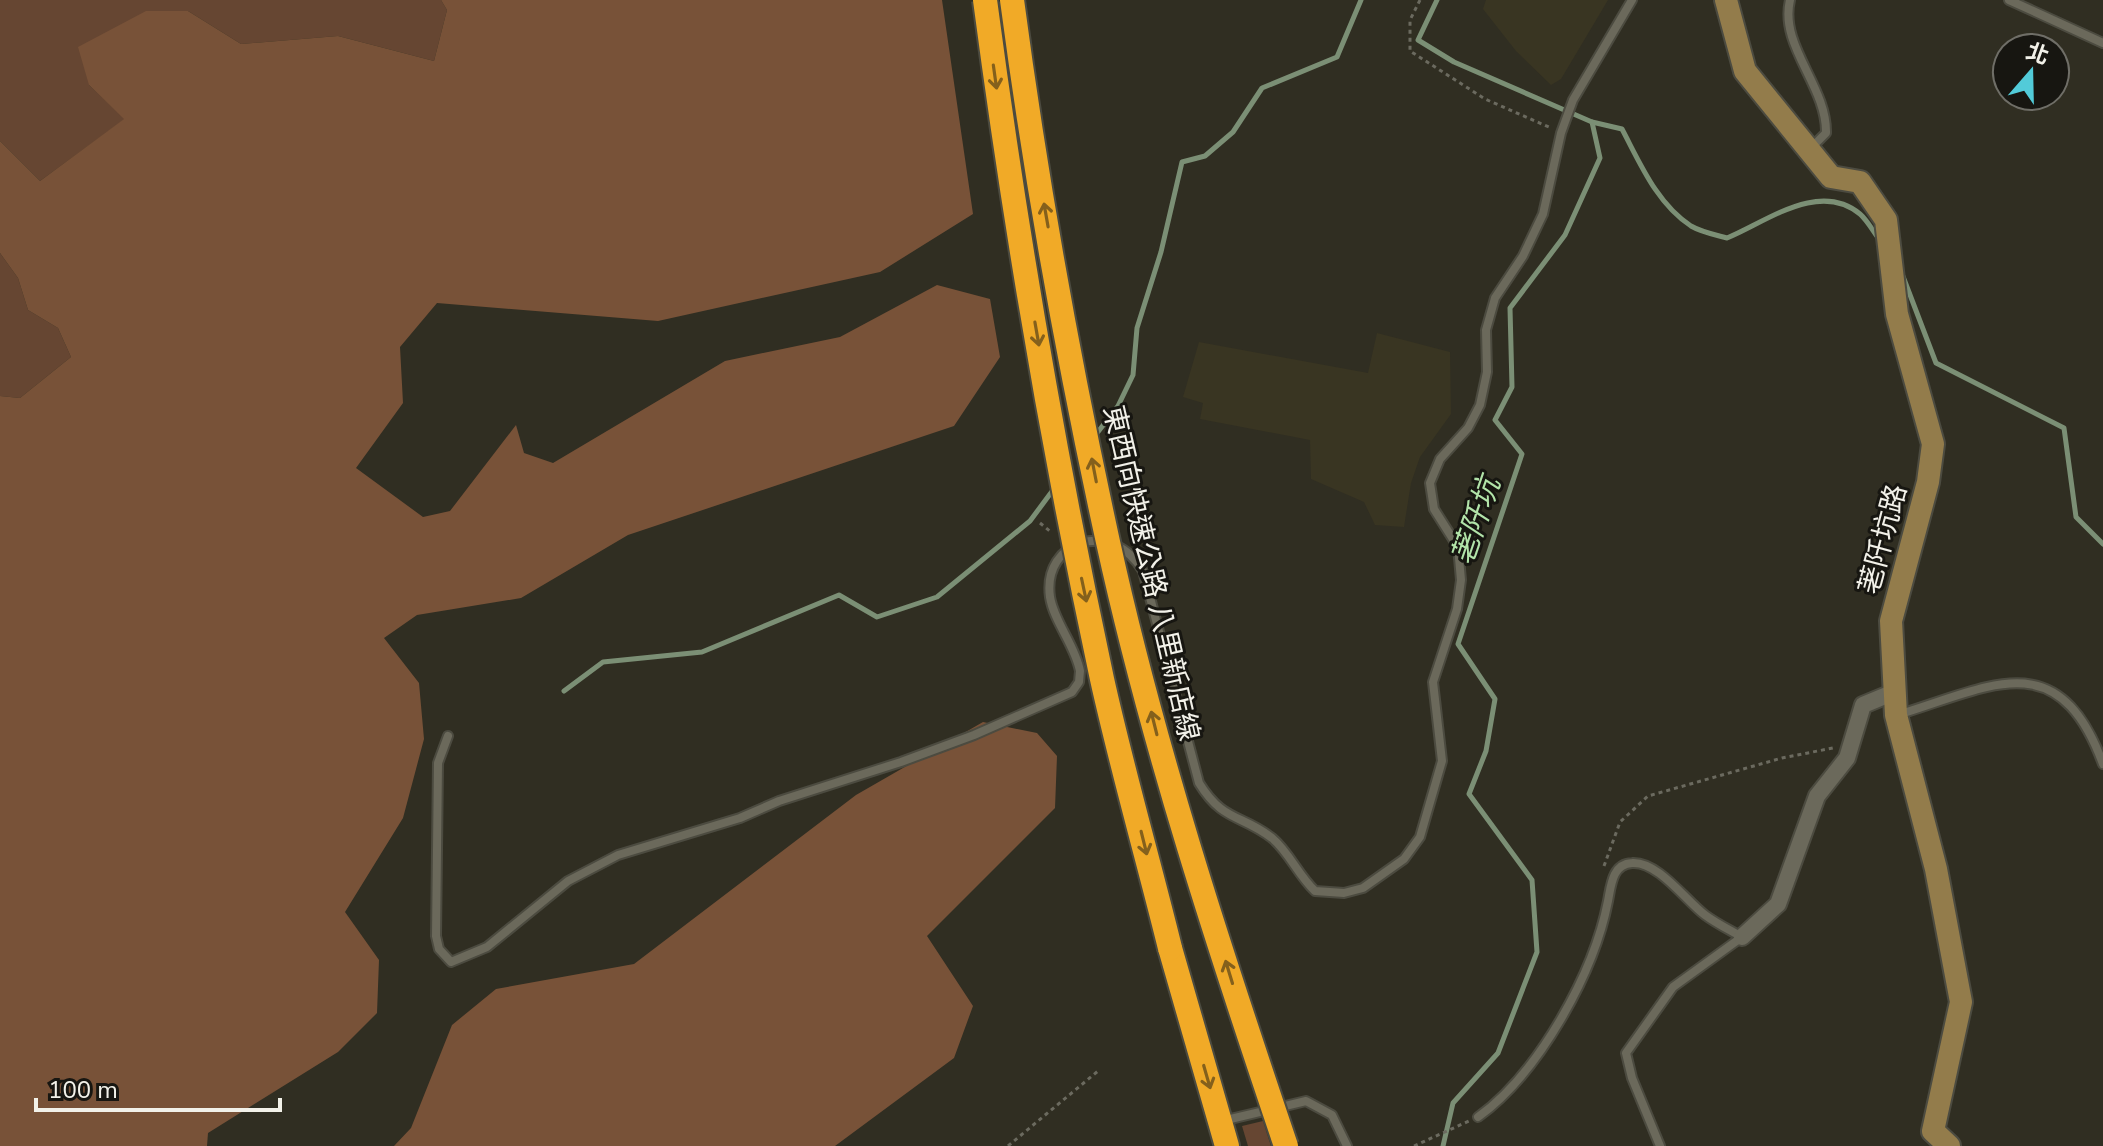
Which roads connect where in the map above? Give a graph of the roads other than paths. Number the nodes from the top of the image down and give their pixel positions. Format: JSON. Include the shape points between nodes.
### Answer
{"nodes":[{"id":1,"x":985,"y":0,"type":"edge"},
{"id":2,"x":1012,"y":0,"type":"edge"},
{"id":3,"x":1632,"y":0,"type":"edge"},
{"id":4,"x":1726,"y":0,"type":"edge"},
{"id":5,"x":1790,"y":0,"type":"edge"},
{"id":6,"x":2009,"y":0,"type":"edge"},
{"id":7,"x":2103,"y":43,"type":"edge"},
{"id":8,"x":1810,"y":149,"type":"junction"},
{"id":9,"x":1894,"y":704,"type":"junction"},
{"id":10,"x":448,"y":736,"type":"dead end"},
{"id":11,"x":2103,"y":764,"type":"edge"},
{"id":12,"x":1742,"y":937,"type":"junction"},
{"id":13,"x":1478,"y":1117,"type":"road end"},
{"id":14,"x":1220,"y":1121,"type":"junction"},
{"id":15,"x":1227,"y":1146,"type":"edge"},
{"id":16,"x":1286,"y":1146,"type":"edge"},
{"id":17,"x":1347,"y":1146,"type":"edge"},
{"id":18,"x":1660,"y":1146,"type":"edge"},
{"id":19,"x":1949,"y":1146,"type":"edge"}],
"edges":[{"from":1,"to":14,"type":"highway","one_way":true,"bridge":true,"via":[[1006,156],[1103,682]]},
{"from":16,"to":2,"type":"highway","name":"東西向快速公路 八里新店線","one_way":true,"bridge":true,"via":[[1159,741],[1108,543],[1025,100]]},
{"from":3,"to":10,"type":"lane","via":[[1573,100],[1543,214],[1488,320],[1480,405],[1468,428],[1440,459],[1430,483],[1434,509],[1458,547],[1461,580],[1433,682],[1443,745],[1420,837],[1363,888],[1315,891],[1270,836],[1221,811],[1209,799],[1199,783],[1143,571],[1120,544],[1100,539],[1065,552],[1050,584],[1050,599],[1080,671],[1072,692],[901,762],[618,855],[568,881],[487,947],[451,962],[436,936],[438,763]]},
{"from":4,"to":8,"type":"street","name":"荖阡坑路","via":[[1745,71]]},
{"from":5,"to":8,"type":"lane","via":[[1792,38],[1827,110],[1826,133]]},
{"from":6,"to":7,"type":"lane"},
{"from":8,"to":9,"type":"street","name":"荖阡坑路","via":[[1831,177],[1860,182],[1886,220],[1897,314],[1933,444],[1891,621]]},
{"from":9,"to":11,"type":"lane","via":[[2004,681],[2031,682],[2082,716]]},
{"from":9,"to":12,"type":"street","via":[[1863,705],[1843,766],[1817,796],[1778,904]]},
{"from":9,"to":19,"type":"street","name":"荖阡坑路","via":[[1936,869],[1961,1002],[1933,1131]]},
{"from":12,"to":13,"type":"lane","via":[[1705,916],[1654,871],[1630,863],[1618,869],[1592,957],[1542,1050],[1522,1077]]},
{"from":12,"to":18,"type":"lane","via":[[1673,987],[1626,1053]]},
{"from":14,"to":15,"type":"highway"},
{"from":14,"to":17,"type":"lane","via":[[1306,1101],[1332,1115]]}]}
